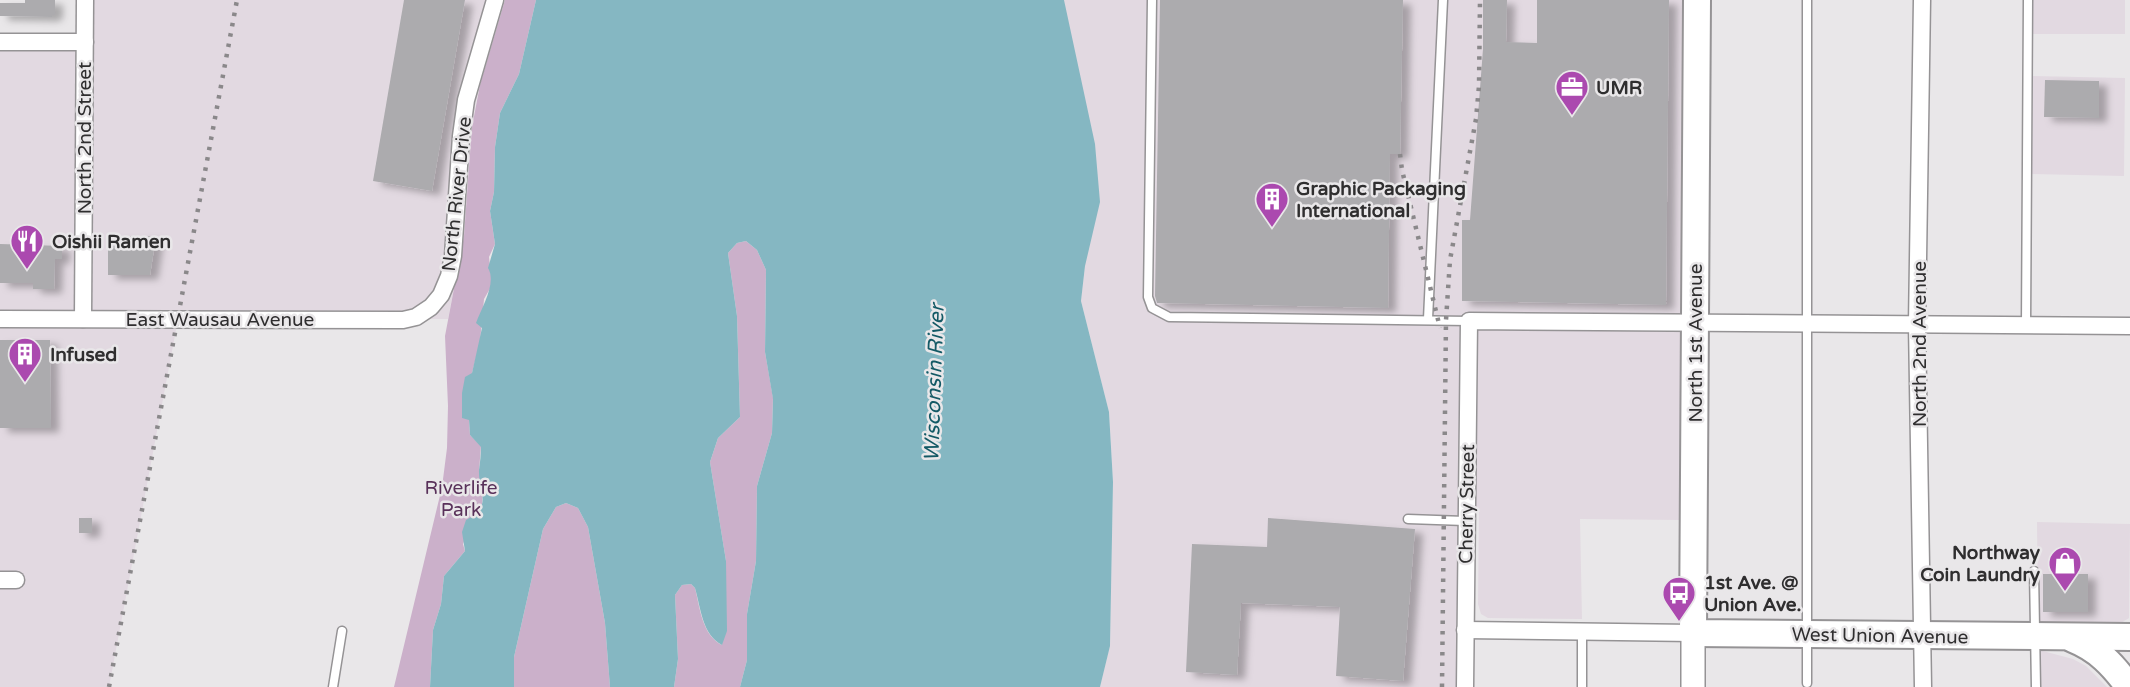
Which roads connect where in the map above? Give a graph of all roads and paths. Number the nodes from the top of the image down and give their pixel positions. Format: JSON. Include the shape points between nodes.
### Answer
{"nodes":[{"id":1,"x":85,"y":0,"type":"edge"},
{"id":2,"x":495,"y":0,"type":"edge"},
{"id":3,"x":1152,"y":0,"type":"edge"},
{"id":4,"x":1443,"y":0,"type":"edge"},
{"id":5,"x":1697,"y":0,"type":"edge"},
{"id":6,"x":1807,"y":0,"type":"edge"},
{"id":7,"x":1922,"y":0,"type":"edge"},
{"id":8,"x":2028,"y":0,"type":"edge"},
{"id":9,"x":0,"y":42,"type":"edge"},
{"id":10,"x":85,"y":42,"type":"junction"},
{"id":11,"x":435,"y":304,"type":"joint"},
{"id":12,"x":0,"y":318,"type":"edge"},
{"id":13,"x":83,"y":319,"type":"junction"},
{"id":14,"x":1428,"y":319,"type":"junction"},
{"id":15,"x":1469,"y":321,"type":"junction"},
{"id":16,"x":1695,"y":323,"type":"junction"},
{"id":17,"x":1805,"y":324,"type":"junction"},
{"id":18,"x":1917,"y":324,"type":"junction"},
{"id":19,"x":2026,"y":326,"type":"junction"},
{"id":20,"x":2130,"y":326,"type":"edge"},
{"id":21,"x":1408,"y":519,"type":"dead end"},
{"id":22,"x":1465,"y":521,"type":"junction"},
{"id":23,"x":2035,"y":571,"type":"dead end"},
{"id":24,"x":1465,"y":630,"type":"junction"},
{"id":25,"x":342,"y":631,"type":"dead end"},
{"id":26,"x":1582,"y":632,"type":"junction"},
{"id":27,"x":1693,"y":633,"type":"junction"},
{"id":28,"x":1807,"y":634,"type":"junction"},
{"id":29,"x":1923,"y":636,"type":"junction"},
{"id":30,"x":2035,"y":636,"type":"junction"},
{"id":31,"x":2068,"y":637,"type":"junction"},
{"id":32,"x":2130,"y":637,"type":"edge"},
{"id":33,"x":1807,"y":683,"type":"dead end"},
{"id":34,"x":333,"y":687,"type":"edge"},
{"id":35,"x":1465,"y":687,"type":"edge"},
{"id":36,"x":1582,"y":687,"type":"edge"},
{"id":37,"x":1693,"y":687,"type":"edge"},
{"id":38,"x":1923,"y":687,"type":"edge"},
{"id":39,"x":2036,"y":687,"type":"edge"},
{"id":40,"x":2129,"y":687,"type":"edge"}],
"edges":[{"from":1,"to":10,"type":"street","name":"North 2nd Street"},
{"from":2,"to":11,"type":"street","name":"North River Drive","via":[[466,100],[450,270]]},
{"from":3,"to":14,"type":"lane","via":[[1148,297],[1152,308],[1169,317]]},
{"from":4,"to":14,"type":"lane"},
{"from":5,"to":16,"type":"main road","name":"North 1st Avenue"},
{"from":6,"to":17,"type":"lane"},
{"from":7,"to":18,"type":"street","name":"North 2nd Avenue"},
{"from":8,"to":19,"type":"lane"},
{"from":9,"to":10,"type":"street"},
{"from":10,"to":13,"type":"street","name":"North 2nd Street"},
{"from":11,"to":13,"type":"street","name":"East Wausau Avenue","via":[[403,320]]},
{"from":12,"to":13,"type":"street","name":"East Wausau Avenue"},
{"from":14,"to":15,"type":"lane"},
{"from":15,"to":16,"type":"street"},
{"from":15,"to":22,"type":"street","name":"Cherry Street"},
{"from":16,"to":17,"type":"street"},
{"from":16,"to":27,"type":"main road","name":"North 1st Avenue"},
{"from":17,"to":18,"type":"street"},
{"from":17,"to":28,"type":"lane"},
{"from":18,"to":19,"type":"street"},
{"from":18,"to":29,"type":"street","name":"North 2nd Avenue"},
{"from":19,"to":20,"type":"street"},
{"from":21,"to":22,"type":"lane"},
{"from":22,"to":24,"type":"street","name":"Cherry Street"},
{"from":23,"to":30,"type":"lane"},
{"from":24,"to":26,"type":"street"},
{"from":24,"to":35,"type":"street","name":"Cherry Street"},
{"from":25,"to":34,"type":"lane"},
{"from":26,"to":27,"type":"street"},
{"from":26,"to":36,"type":"lane"},
{"from":27,"to":28,"type":"main road","name":"West Union Avenue"},
{"from":27,"to":37,"type":"street","name":"North 1st Avenue"},
{"from":28,"to":29,"type":"main road","name":"West Union Avenue"},
{"from":28,"to":33,"type":"lane"},
{"from":29,"to":30,"type":"main road","name":"West Union Avenue"},
{"from":29,"to":38,"type":"street","name":"North 2nd Avenue"},
{"from":30,"to":31,"type":"main road","name":"West Union Avenue"},
{"from":30,"to":39,"type":"lane"},
{"from":31,"to":32,"type":"main road","name":"West Union Avenue"},
{"from":31,"to":40,"type":"main road","via":[[2095,649]]}]}
